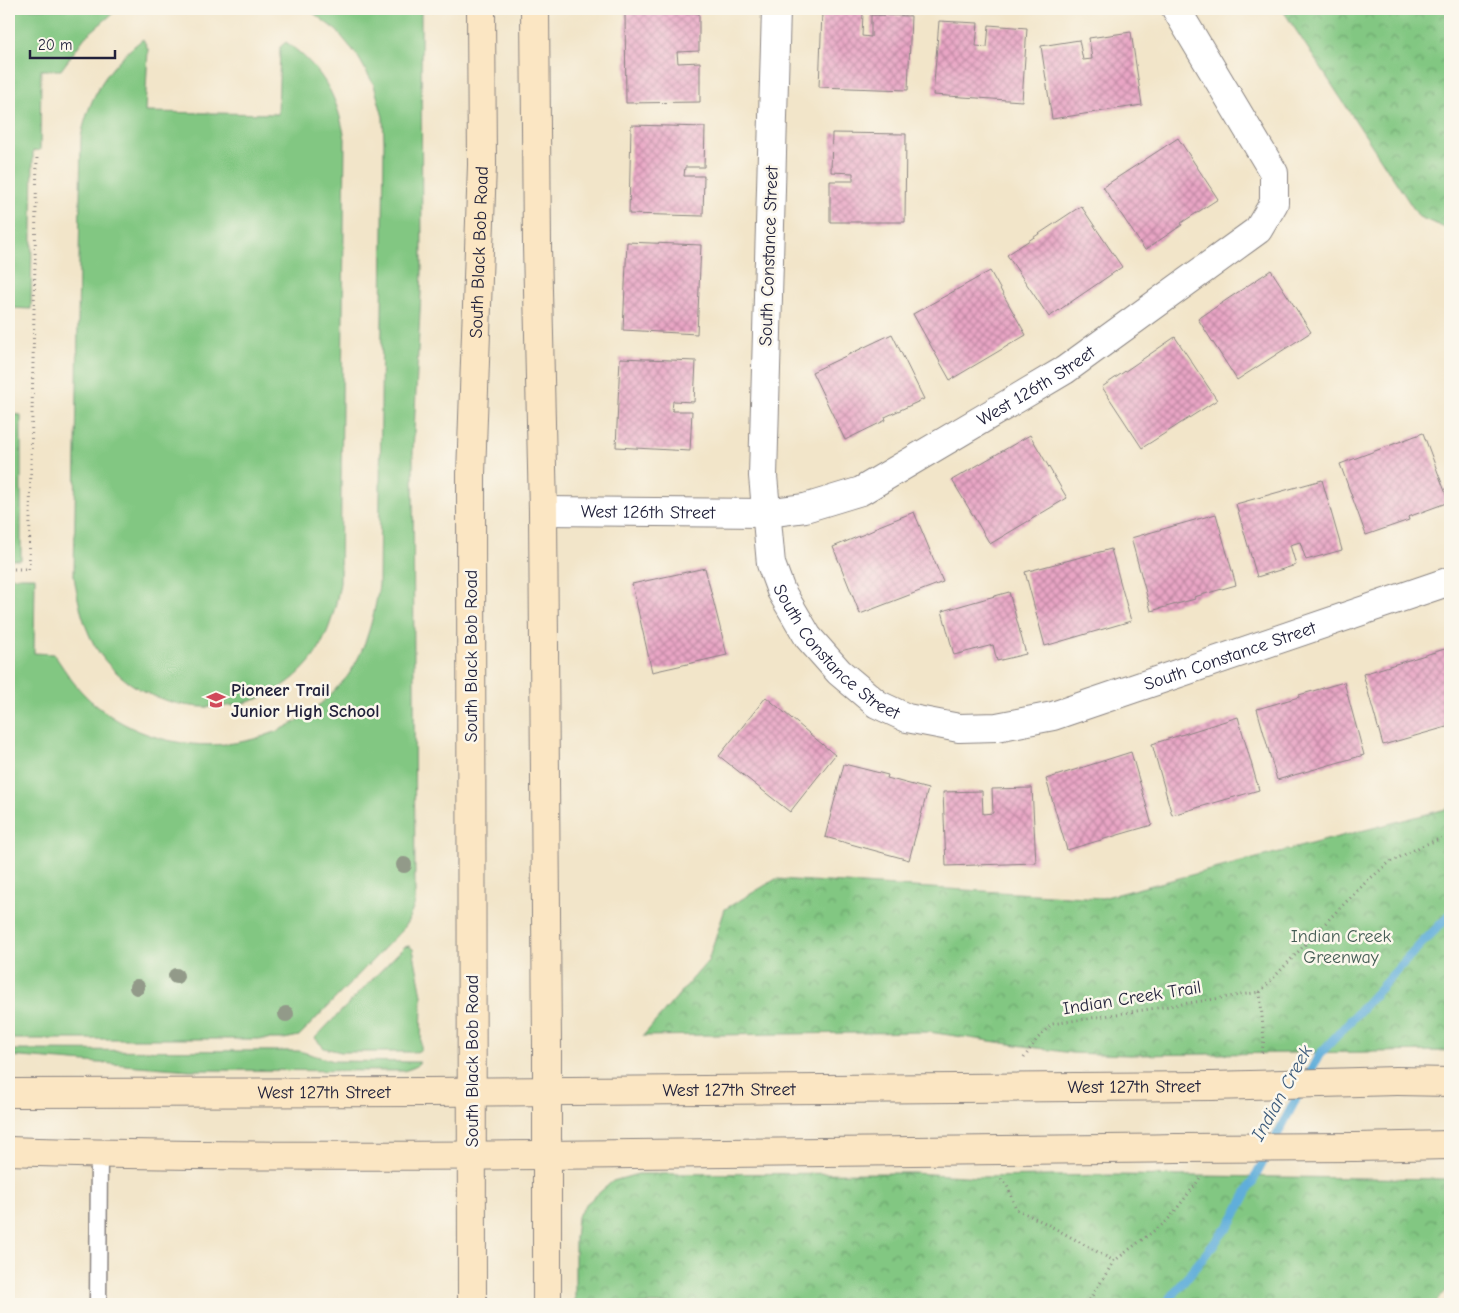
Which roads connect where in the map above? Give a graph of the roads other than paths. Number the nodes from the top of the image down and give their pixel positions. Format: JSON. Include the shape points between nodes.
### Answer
{"nodes":[{"id":1,"x":482,"y":9,"type":"edge"},
{"id":2,"x":535,"y":9,"type":"edge"},
{"id":3,"x":776,"y":9,"type":"edge"},
{"id":4,"x":1176,"y":9,"type":"edge"},
{"id":5,"x":543,"y":511,"type":"junction"},
{"id":6,"x":766,"y":513,"type":"junction"},
{"id":7,"x":1450,"y":581,"type":"edge"},
{"id":8,"x":1450,"y":1082,"type":"edge"},
{"id":9,"x":547,"y":1090,"type":"junction"},
{"id":10,"x":472,"y":1092,"type":"junction"},
{"id":11,"x":9,"y":1093,"type":"edge"},
{"id":12,"x":1450,"y":1145,"type":"edge"},
{"id":13,"x":9,"y":1151,"type":"edge"},
{"id":14,"x":99,"y":1154,"type":"junction"},
{"id":15,"x":547,"y":1155,"type":"junction"},
{"id":16,"x":472,"y":1156,"type":"junction"},
{"id":17,"x":98,"y":1304,"type":"edge"},
{"id":18,"x":472,"y":1304,"type":"edge"},
{"id":19,"x":546,"y":1304,"type":"edge"}],
"edges":[{"from":1,"to":10,"type":"main road","name":"South Black Bob Road","via":[[482,165],[471,474]]},
{"from":2,"to":5,"type":"main road"},
{"from":3,"to":6,"type":"street","name":"South Constance Street","via":[[763,476]]},
{"from":4,"to":6,"type":"street","name":"West 126th Street","via":[[1274,173],[1274,203],[1258,230],[1065,370],[861,491],[805,508]]},
{"from":5,"to":6,"type":"street","name":"West 126th Street"},
{"from":5,"to":9,"type":"main road"},
{"from":6,"to":7,"type":"street","name":"South Constance Street","via":[[771,564],[781,591],[808,637],[838,672],[877,704],[907,718],[960,728],[997,727],[1053,716]]},
{"from":8,"to":9,"type":"main road","name":"West 127th Street","bridge":true},
{"from":9,"to":10,"type":"main road","name":"West 127th Street"},
{"from":9,"to":15,"type":"main road"},
{"from":10,"to":11,"type":"main road","name":"West 127th Street"},
{"from":10,"to":16,"type":"main road","name":"South Black Bob Road"},
{"from":12,"to":15,"type":"main road","bridge":true},
{"from":13,"to":14,"type":"main road"},
{"from":14,"to":16,"type":"main road"},
{"from":14,"to":17,"type":"lane"},
{"from":15,"to":16,"type":"main road"},
{"from":15,"to":19,"type":"main road"},
{"from":16,"to":18,"type":"main road","name":"South Black Bob Road"}]}
